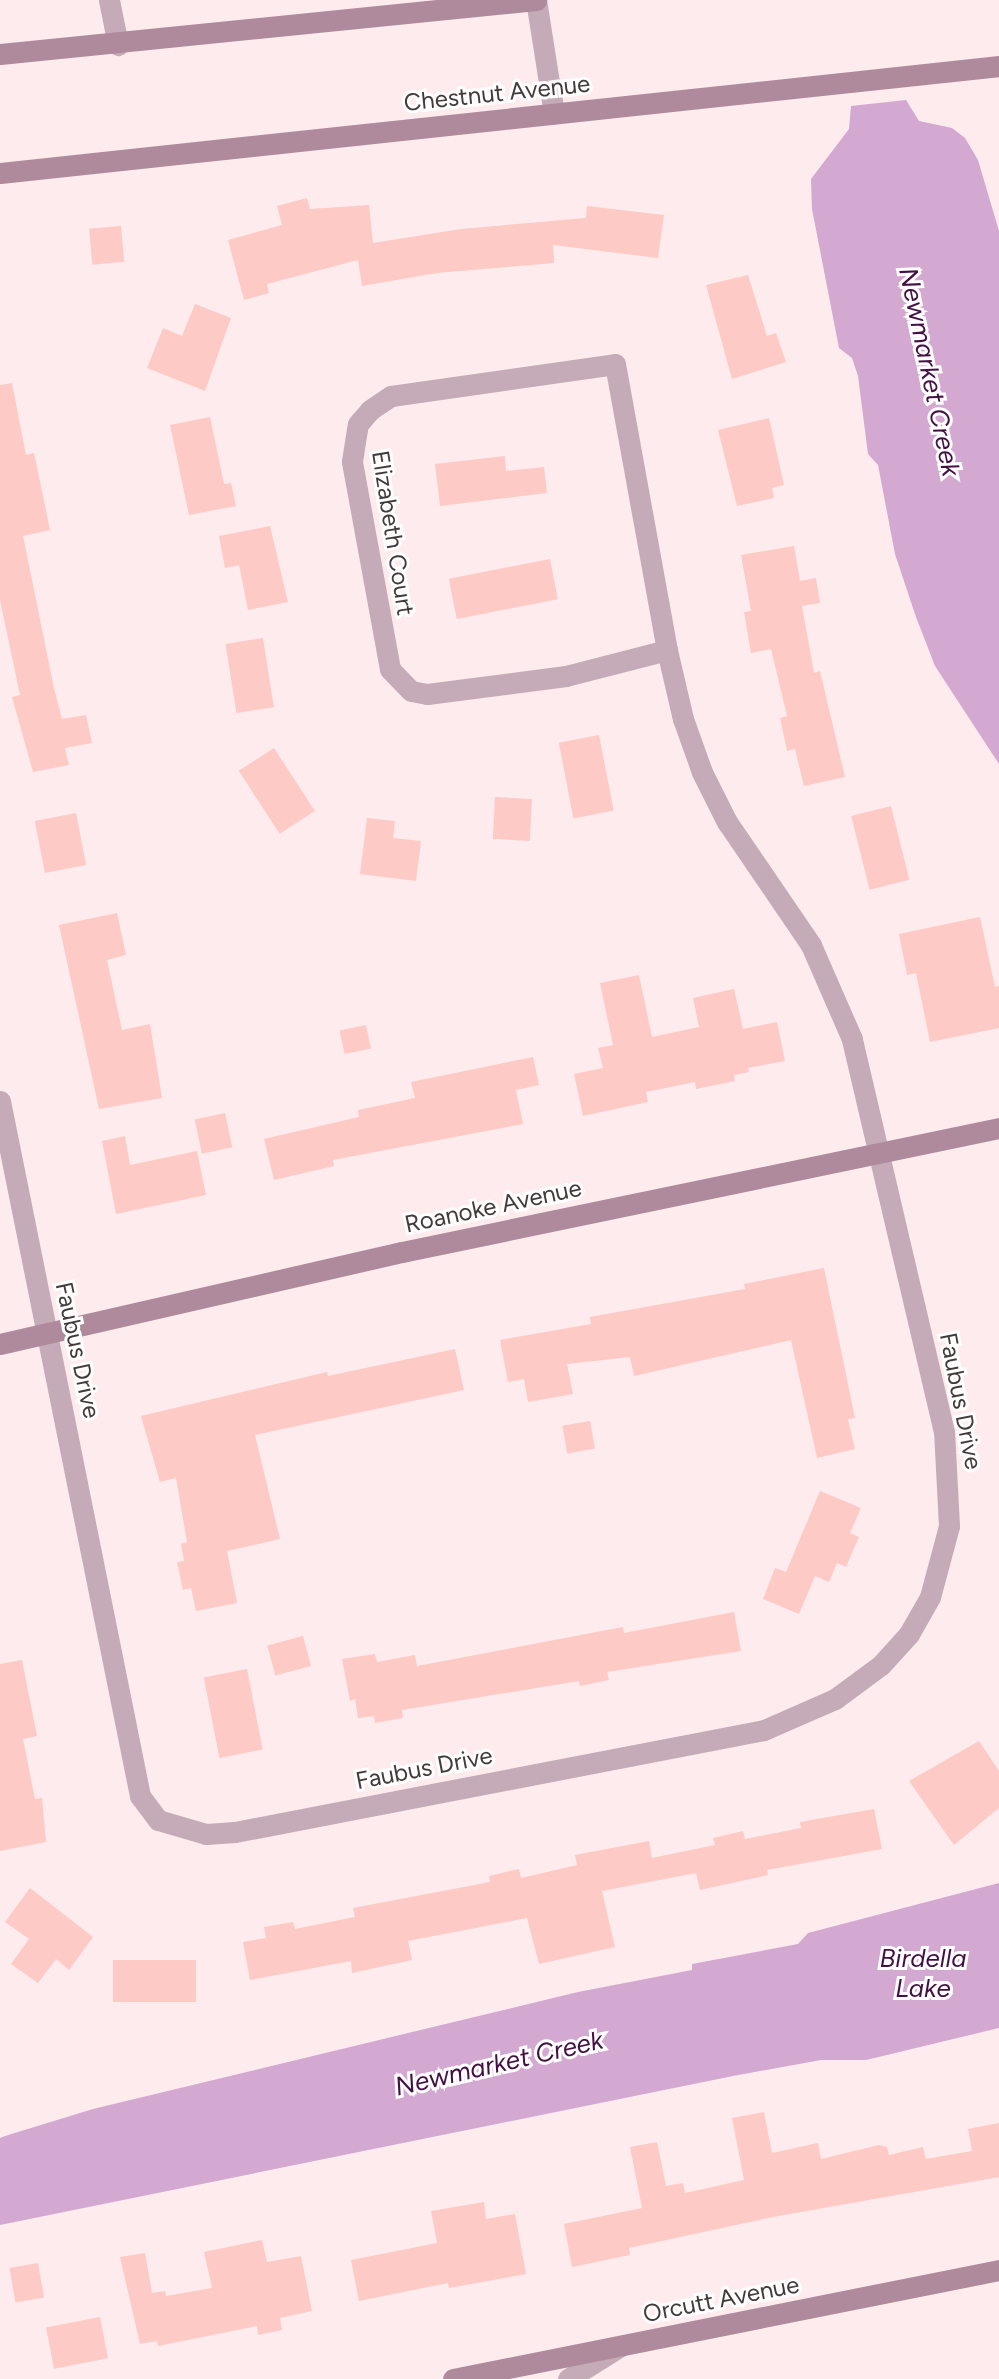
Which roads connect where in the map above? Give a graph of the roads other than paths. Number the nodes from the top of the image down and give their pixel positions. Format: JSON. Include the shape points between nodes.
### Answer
{"nodes":[{"id":1,"x":109,"y":0,"type":"edge"},
{"id":2,"x":536,"y":0,"type":"edge"},
{"id":3,"x":118,"y":46,"type":"junction"},
{"id":4,"x":0,"y":54,"type":"edge"},
{"id":5,"x":999,"y":66,"type":"edge"},
{"id":6,"x":554,"y":114,"type":"junction"},
{"id":7,"x":0,"y":173,"type":"edge"},
{"id":8,"x":667,"y":650,"type":"junction"},
{"id":9,"x":0,"y":1101,"type":"edge"},
{"id":10,"x":999,"y":1128,"type":"edge"},
{"id":11,"x":880,"y":1152,"type":"junction"},
{"id":12,"x":48,"y":1333,"type":"junction"},
{"id":13,"x":0,"y":1344,"type":"edge"},
{"id":14,"x":999,"y":2270,"type":"edge"},
{"id":15,"x":621,"y":2346,"type":"junction"},
{"id":16,"x":453,"y":2379,"type":"edge"},
{"id":17,"x":568,"y":2379,"type":"edge"}],
"edges":[{"from":1,"to":3,"type":"street"},
{"from":2,"to":3,"type":"street"},
{"from":2,"to":6,"type":"street"},
{"from":3,"to":4,"type":"street"},
{"from":5,"to":6,"type":"street","name":"Chestnut Avenue"},
{"from":6,"to":7,"type":"street","name":"Chestnut Avenue"},
{"from":8,"to":8,"type":"street","name":"Elizabeth Court","via":[[615,364],[391,396],[358,424],[352,461],[390,669],[398,682],[426,694],[566,676]]},
{"from":8,"to":11,"type":"street","name":"Elizabeth Court","via":[[683,719],[727,822],[804,934],[834,990],[856,1051]]},
{"from":9,"to":12,"type":"street","name":"Faubus Drive"},
{"from":10,"to":11,"type":"street","name":"Roanoke Avenue"},
{"from":11,"to":12,"type":"street","name":"Roanoke Avenue","via":[[402,1252]]},
{"from":11,"to":12,"type":"street","name":"Faubus Drive","via":[[944,1432],[951,1494],[943,1558],[930,1597],[909,1634],[881,1665],[813,1712],[764,1730],[235,1832],[206,1834],[158,1820],[140,1796]]},
{"from":12,"to":13,"type":"street","name":"Roanoke Avenue"},
{"from":14,"to":15,"type":"street","name":"Orcutt Avenue"},
{"from":15,"to":16,"type":"street","name":"Orcutt Avenue"},
{"from":15,"to":17,"type":"street"}]}
